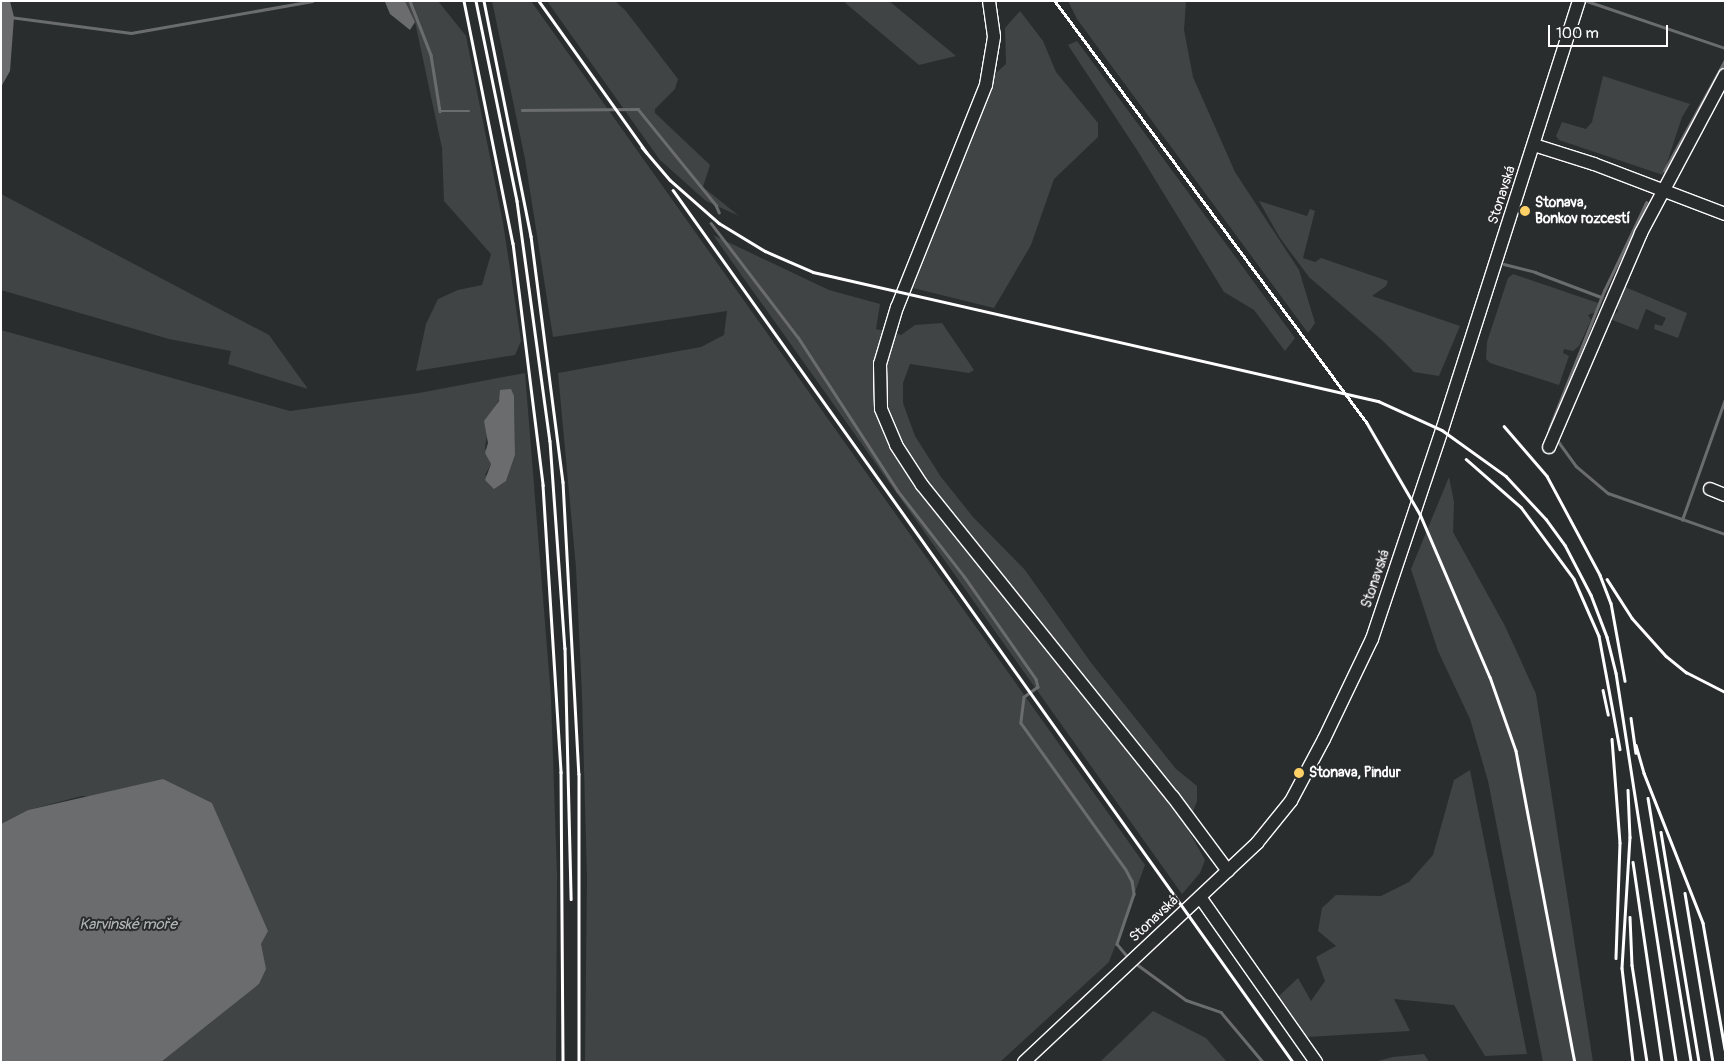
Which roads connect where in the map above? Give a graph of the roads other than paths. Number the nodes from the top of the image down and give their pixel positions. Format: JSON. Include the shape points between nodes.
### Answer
{"nodes":[{"id":1,"x":989,"y":1,"type":"edge"},
{"id":2,"x":1579,"y":1,"type":"edge"},
{"id":3,"x":1725,"y":75,"type":"edge"},
{"id":4,"x":1534,"y":145,"type":"junction"},
{"id":5,"x":1666,"y":190,"type":"junction"},
{"id":6,"x":1725,"y":214,"type":"edge"},
{"id":7,"x":1549,"y":447,"type":"dead end"},
{"id":8,"x":1710,"y":489,"type":"dead end"},
{"id":9,"x":1725,"y":495,"type":"edge"},
{"id":10,"x":1228,"y":870,"type":"junction"},
{"id":11,"x":1200,"y":897,"type":"junction"},
{"id":12,"x":1024,"y":1062,"type":"edge"},
{"id":13,"x":1316,"y":1062,"type":"edge"}],
"edges":[{"from":1,"to":10,"type":"street","via":[[994,37],[986,85],[897,307],[880,364],[881,409],[896,445],[922,485]]},
{"from":2,"to":4,"type":"street","name":"Stonavská"},
{"from":3,"to":5,"type":"street"},
{"from":4,"to":5,"type":"street"},
{"from":4,"to":10,"type":"street","name":"Stonavská","via":[[1372,639],[1290,801],[1280,817]]},
{"from":5,"to":6,"type":"street"},
{"from":5,"to":7,"type":"street","via":[[1641,233]]},
{"from":8,"to":9,"type":"street"},
{"from":10,"to":11,"type":"street","name":"Stonavská"},
{"from":11,"to":12,"type":"street","name":"Stonavská"},
{"from":11,"to":13,"type":"street"}]}
